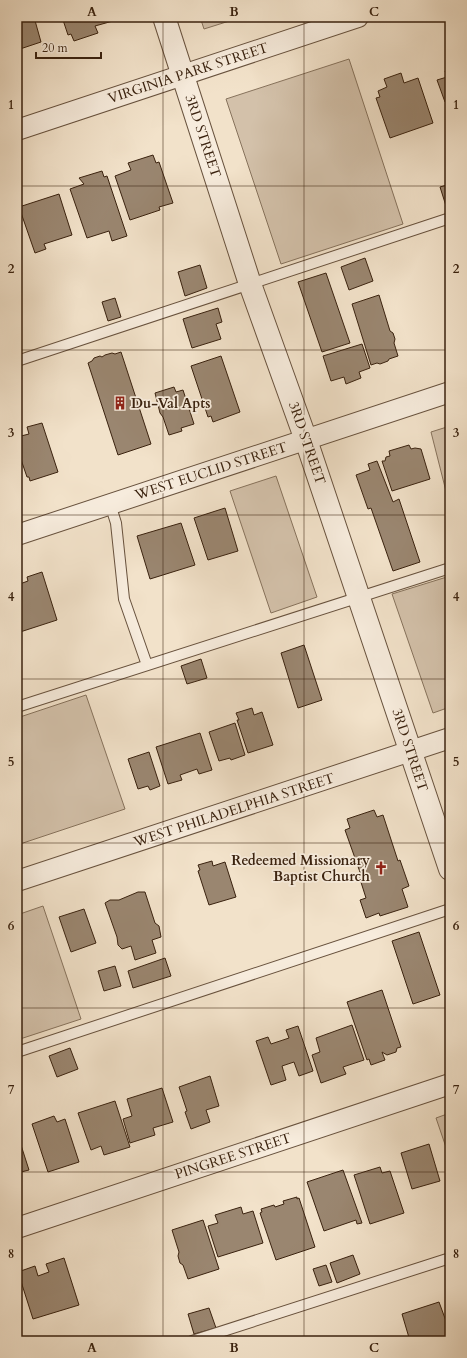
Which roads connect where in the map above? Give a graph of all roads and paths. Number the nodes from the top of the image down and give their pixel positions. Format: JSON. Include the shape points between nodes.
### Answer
{"nodes":[{"id":1,"x":164,"y":17,"type":"edge"},
{"id":2,"x":358,"y":17,"type":"edge"},
{"id":3,"x":183,"y":75,"type":"junction"},
{"id":4,"x":17,"y":130,"type":"edge"},
{"id":5,"x":450,"y":218,"type":"edge"},
{"id":6,"x":250,"y":284,"type":"junction"},
{"id":7,"x":17,"y":360,"type":"edge"},
{"id":8,"x":450,"y":392,"type":"edge"},
{"id":9,"x":306,"y":440,"type":"junction"},
{"id":10,"x":110,"y":504,"type":"junction"},
{"id":11,"x":17,"y":535,"type":"edge"},
{"id":12,"x":450,"y":568,"type":"edge"},
{"id":13,"x":359,"y":596,"type":"junction"},
{"id":14,"x":147,"y":665,"type":"junction"},
{"id":15,"x":17,"y":707,"type":"edge"},
{"id":16,"x":450,"y":738,"type":"edge"},
{"id":17,"x":410,"y":752,"type":"junction"},
{"id":18,"x":450,"y":869,"type":"edge"},
{"id":19,"x":17,"y":881,"type":"edge"},
{"id":20,"x":450,"y":909,"type":"edge"},
{"id":21,"x":17,"y":1052,"type":"edge"},
{"id":22,"x":450,"y":1084,"type":"edge"},
{"id":23,"x":17,"y":1228,"type":"edge"},
{"id":24,"x":450,"y":1258,"type":"edge"},
{"id":25,"x":192,"y":1341,"type":"edge"}],
"edges":[{"from":1,"to":3,"type":"street","name":"3RD STREET"},
{"from":2,"to":3,"type":"street","name":"VIRGINIA PARK STREET"},
{"from":3,"to":4,"type":"street","name":"VIRGINIA PARK STREET"},
{"from":3,"to":6,"type":"street","name":"3RD STREET"},
{"from":5,"to":6,"type":"lane"},
{"from":6,"to":7,"type":"lane"},
{"from":6,"to":9,"type":"street","name":"3RD STREET"},
{"from":8,"to":9,"type":"street","name":"WEST EUCLID STREET"},
{"from":9,"to":10,"type":"street","name":"WEST EUCLID STREET"},
{"from":9,"to":13,"type":"street","name":"3RD STREET"},
{"from":10,"to":11,"type":"street","name":"WEST EUCLID STREET"},
{"from":10,"to":14,"type":"lane","via":[[116,523],[124,599]]},
{"from":12,"to":13,"type":"lane"},
{"from":13,"to":14,"type":"lane"},
{"from":13,"to":17,"type":"street","name":"3RD STREET"},
{"from":14,"to":15,"type":"lane"},
{"from":16,"to":17,"type":"street","name":"WEST PHILADELPHIA STREET"},
{"from":17,"to":18,"type":"street","name":"3RD STREET"},
{"from":17,"to":19,"type":"street","name":"WEST PHILADELPHIA STREET"},
{"from":20,"to":21,"type":"lane"},
{"from":22,"to":23,"type":"street","name":"PINGREE STREET"},
{"from":24,"to":25,"type":"lane"}]}
